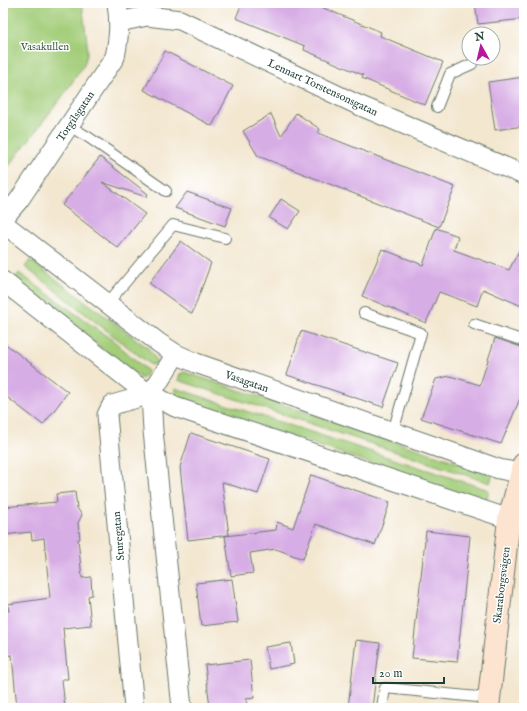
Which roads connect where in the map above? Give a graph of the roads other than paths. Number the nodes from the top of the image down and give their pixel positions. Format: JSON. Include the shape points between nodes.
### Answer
{"nodes":[{"id":1,"x":117,"y":3,"type":"edge"},
{"id":2,"x":120,"y":22,"type":"junction"},
{"id":3,"x":468,"y":66,"type":"edge"},
{"id":4,"x":437,"y":107,"type":"dead end"},
{"id":5,"x":69,"y":126,"type":"junction"},
{"id":6,"x":524,"y":175,"type":"edge"},
{"id":7,"x":166,"y":191,"type":"dead end"},
{"id":8,"x":3,"y":219,"type":"edge"},
{"id":9,"x":3,"y":224,"type":"edge"},
{"id":10,"x":225,"y":238,"type":"dead end"},
{"id":11,"x":3,"y":281,"type":"edge"},
{"id":12,"x":108,"y":304,"type":"junction"},
{"id":13,"x":364,"y":313,"type":"dead end"},
{"id":14,"x":474,"y":324,"type":"dead end"},
{"id":15,"x":524,"y":341,"type":"edge"},
{"id":16,"x":176,"y":354,"type":"junction"},
{"id":17,"x":151,"y":394,"type":"junction"},
{"id":18,"x":393,"y":432,"type":"junction"},
{"id":19,"x":523,"y":470,"type":"edge"},
{"id":20,"x":517,"y":522,"type":"edge"},
{"id":21,"x":488,"y":703,"type":"edge"},
{"id":22,"x":134,"y":708,"type":"edge"},
{"id":23,"x":182,"y":708,"type":"edge"},
{"id":24,"x":382,"y":708,"type":"edge"}],
"edges":[{"from":1,"to":2,"type":"street","name":"Torgilsgatan"},
{"from":2,"to":5,"type":"street","name":"Torgilsgatan","via":[[115,57]]},
{"from":2,"to":6,"type":"street","name":"Lennart Torstensonsgatan","via":[[147,16],[180,20],[356,104]]},
{"from":3,"to":4,"type":"lane","via":[[450,74]]},
{"from":5,"to":7,"type":"lane"},
{"from":5,"to":8,"type":"street","name":"Torgilsgatan","via":[[19,200]]},
{"from":9,"to":12,"type":"street","name":"Vasagatan"},
{"from":10,"to":12,"type":"lane","via":[[173,225]]},
{"from":11,"to":17,"type":"street","via":[[133,383]]},
{"from":12,"to":16,"type":"street","name":"Vasagatan"},
{"from":13,"to":18,"type":"lane","via":[[421,333]]},
{"from":14,"to":15,"type":"lane"},
{"from":16,"to":17,"type":"street"},
{"from":16,"to":18,"type":"street","name":"Vasagatan","via":[[196,364]]},
{"from":17,"to":20,"type":"street","via":[[193,413]]},
{"from":17,"to":22,"type":"street","name":"Sturegatan","via":[[112,405],[107,415]]},
{"from":17,"to":23,"type":"street"},
{"from":18,"to":19,"type":"street","name":"Vasagatan","via":[[499,469]]},
{"from":19,"to":20,"type":"street","name":"Skaraborgsvägen"},
{"from":20,"to":21,"type":"street","name":"Skaraborgsvägen"},
{"from":21,"to":24,"type":"lane","via":[[385,688]]}]}
